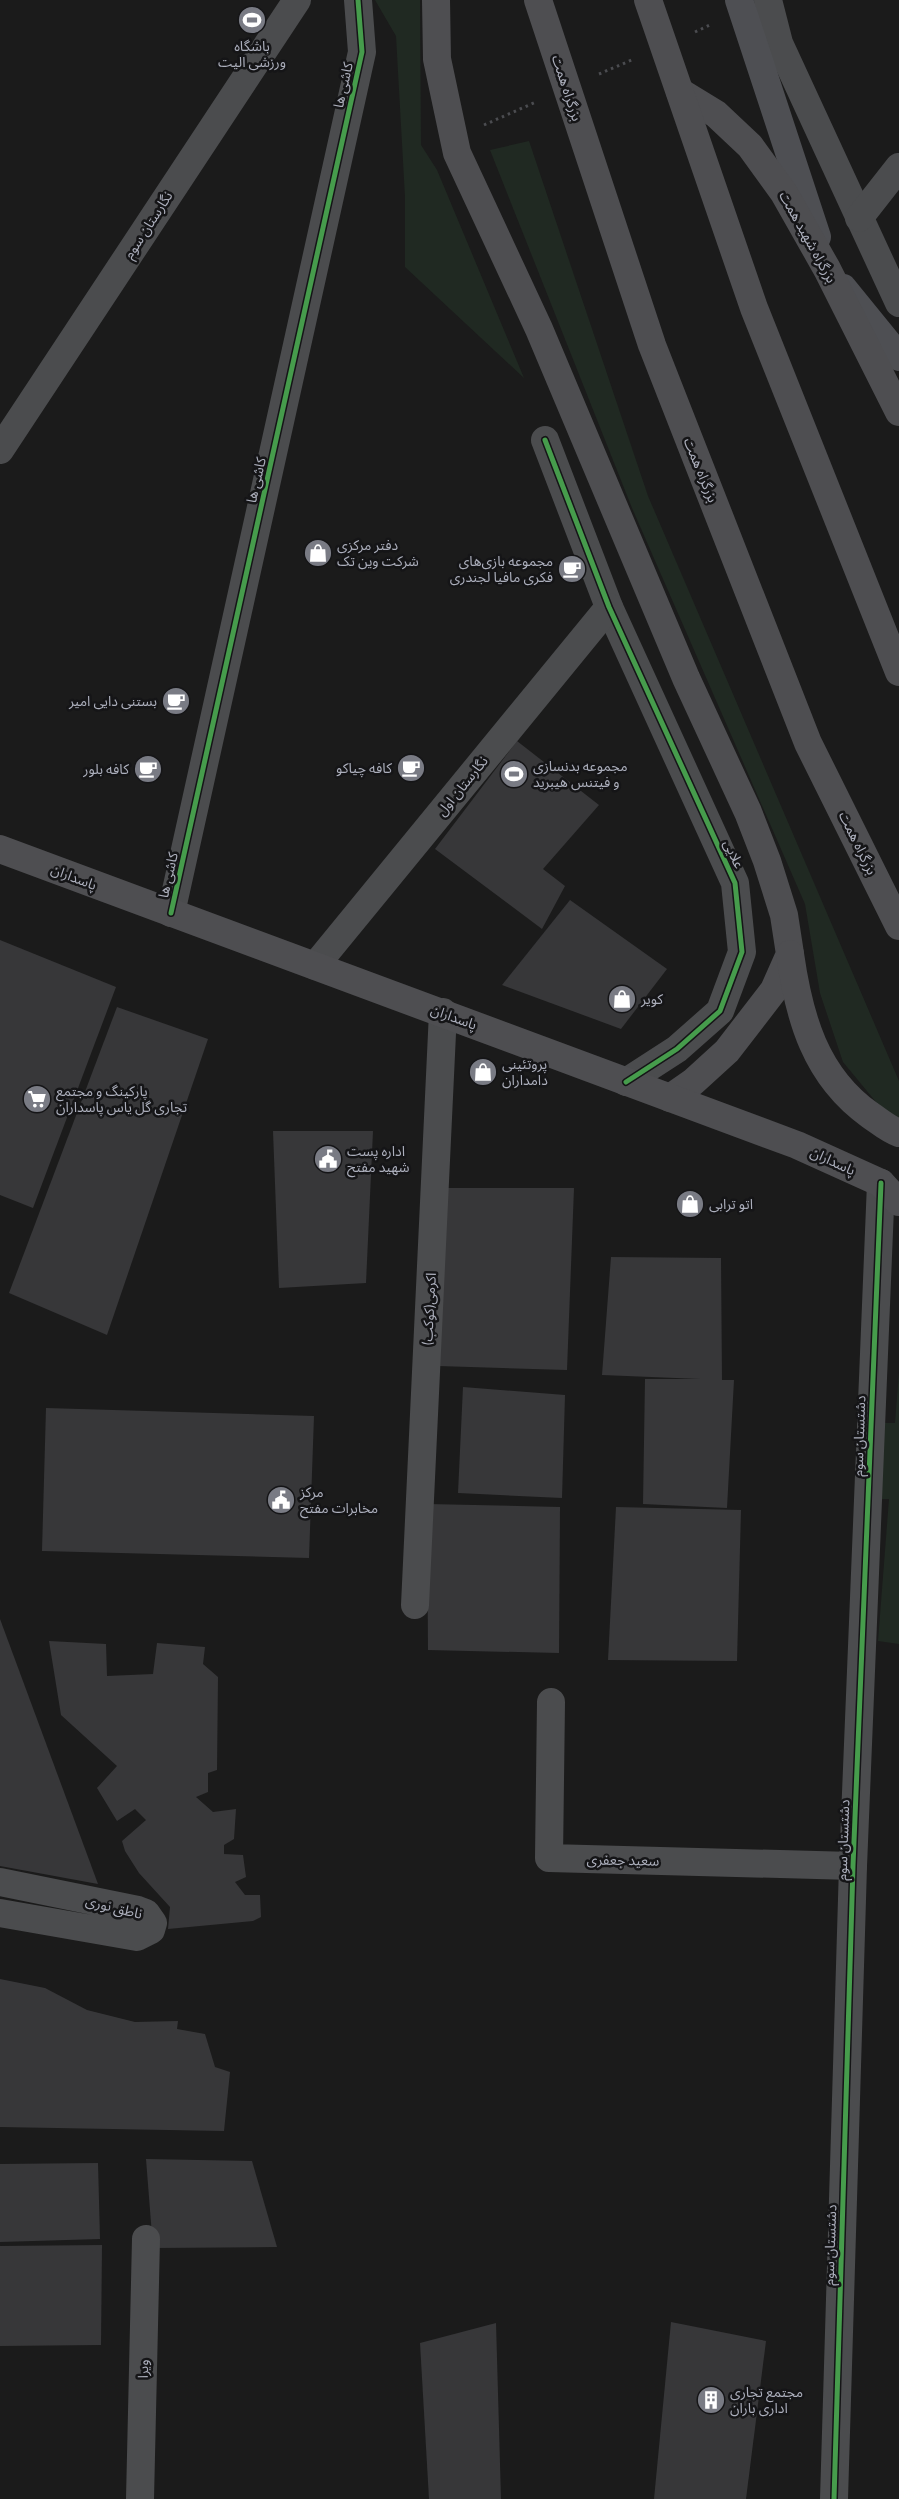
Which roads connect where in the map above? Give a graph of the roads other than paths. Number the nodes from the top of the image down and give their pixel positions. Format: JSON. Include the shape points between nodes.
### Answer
{"nodes":[{"id":1,"x":297,"y":0,"type":"edge"},
{"id":2,"x":358,"y":0,"type":"edge"},
{"id":3,"x":436,"y":0,"type":"edge"},
{"id":4,"x":538,"y":0,"type":"edge"},
{"id":5,"x":739,"y":0,"type":"edge"},
{"id":6,"x":768,"y":0,"type":"edge"},
{"id":7,"x":655,"y":5,"type":"edge"},
{"id":8,"x":680,"y":92,"type":"junction"},
{"id":9,"x":899,"y":167,"type":"edge"},
{"id":10,"x":860,"y":218,"type":"junction"},
{"id":11,"x":827,"y":269,"type":"junction"},
{"id":12,"x":899,"y":303,"type":"edge"},
{"id":13,"x":899,"y":356,"type":"edge"},
{"id":14,"x":899,"y":412,"type":"edge"},
{"id":15,"x":545,"y":440,"type":"dead end"},
{"id":16,"x":0,"y":450,"type":"edge"},
{"id":17,"x":609,"y":607,"type":"junction"},
{"id":18,"x":899,"y":672,"type":"edge"},
{"id":19,"x":0,"y":849,"type":"edge"},
{"id":20,"x":171,"y":913,"type":"junction"},
{"id":21,"x":899,"y":926,"type":"edge"},
{"id":22,"x":790,"y":954,"type":"junction"},
{"id":23,"x":314,"y":966,"type":"junction"},
{"id":24,"x":443,"y":1012,"type":"junction"},
{"id":25,"x":626,"y":1082,"type":"junction"},
{"id":26,"x":670,"y":1098,"type":"junction"},
{"id":27,"x":895,"y":1132,"type":"edge"},
{"id":28,"x":890,"y":1186,"type":"edge"},
{"id":29,"x":899,"y":1202,"type":"edge"},
{"id":30,"x":415,"y":1605,"type":"dead end"},
{"id":31,"x":551,"y":1702,"type":"dead end"},
{"id":32,"x":853,"y":1866,"type":"junction"},
{"id":33,"x":0,"y":1882,"type":"edge"},
{"id":34,"x":0,"y":1913,"type":"edge"},
{"id":35,"x":146,"y":2239,"type":"dead end"},
{"id":36,"x":140,"y":2499,"type":"edge"},
{"id":37,"x":834,"y":2499,"type":"edge"}],
"edges":[{"from":1,"to":16,"type":"street","name":"نگارستان سوم"},
{"from":2,"to":20,"type":"street","name":"کاشی ها","via":[[362,52]]},
{"from":3,"to":22,"type":"main road","via":[[437,59],[457,153],[539,329],[686,678],[748,812],[782,906]]},
{"from":4,"to":21,"type":"main road","name":"بزرگراه همت","via":[[652,346],[808,743]]},
{"from":5,"to":11,"type":"main road"},
{"from":6,"to":10,"type":"street","via":[[780,43]]},
{"from":7,"to":8,"type":"main road"},
{"from":8,"to":11,"type":"main road","name":"بزرگراه شهید همت","via":[[716,114],[750,146],[784,193]]},
{"from":8,"to":18,"type":"main road","via":[[754,308]]},
{"from":9,"to":10,"type":"street"},
{"from":10,"to":12,"type":"street"},
{"from":11,"to":13,"type":"main road"},
{"from":11,"to":14,"type":"main road","name":"بزرگراه شهید همت"},
{"from":15,"to":17,"type":"street","name":"علایی"},
{"from":17,"to":23,"type":"street","name":"نگارستان اول"},
{"from":17,"to":25,"type":"street","name":"علایی","via":[[734,884],[742,952],[720,1011],[677,1049]]},
{"from":19,"to":20,"type":"main road","name":"پاسداران"},
{"from":20,"to":23,"type":"main road","name":"پاسداران"},
{"from":22,"to":26,"type":"main road","via":[[774,990],[742,1034],[698,1077]]},
{"from":22,"to":27,"type":"main road","via":[[796,996],[822,1064],[841,1091]]},
{"from":23,"to":24,"type":"main road","name":"پاسداران"},
{"from":24,"to":25,"type":"main road","name":"پاسداران"},
{"from":24,"to":30,"type":"street","name":"اکرمی(کوکب)"},
{"from":25,"to":26,"type":"main road","name":"پاسداران"},
{"from":26,"to":28,"type":"main road","name":"پاسداران","via":[[797,1145]]},
{"from":28,"to":29,"type":"main road","name":"پاسداران"},
{"from":28,"to":32,"type":"street","name":"دشتستان سوم"},
{"from":31,"to":32,"type":"street","name":"سعید جعفری","via":[[549,1858]]},
{"from":32,"to":37,"type":"street","name":"دشتستان سوم"},
{"from":33,"to":34,"type":"street","name":"ناطق نوری","via":[[138,1910],[146,1913],[153,1923],[152,1930],[137,1937]]},
{"from":35,"to":36,"type":"street","name":"ویرا"}]}
